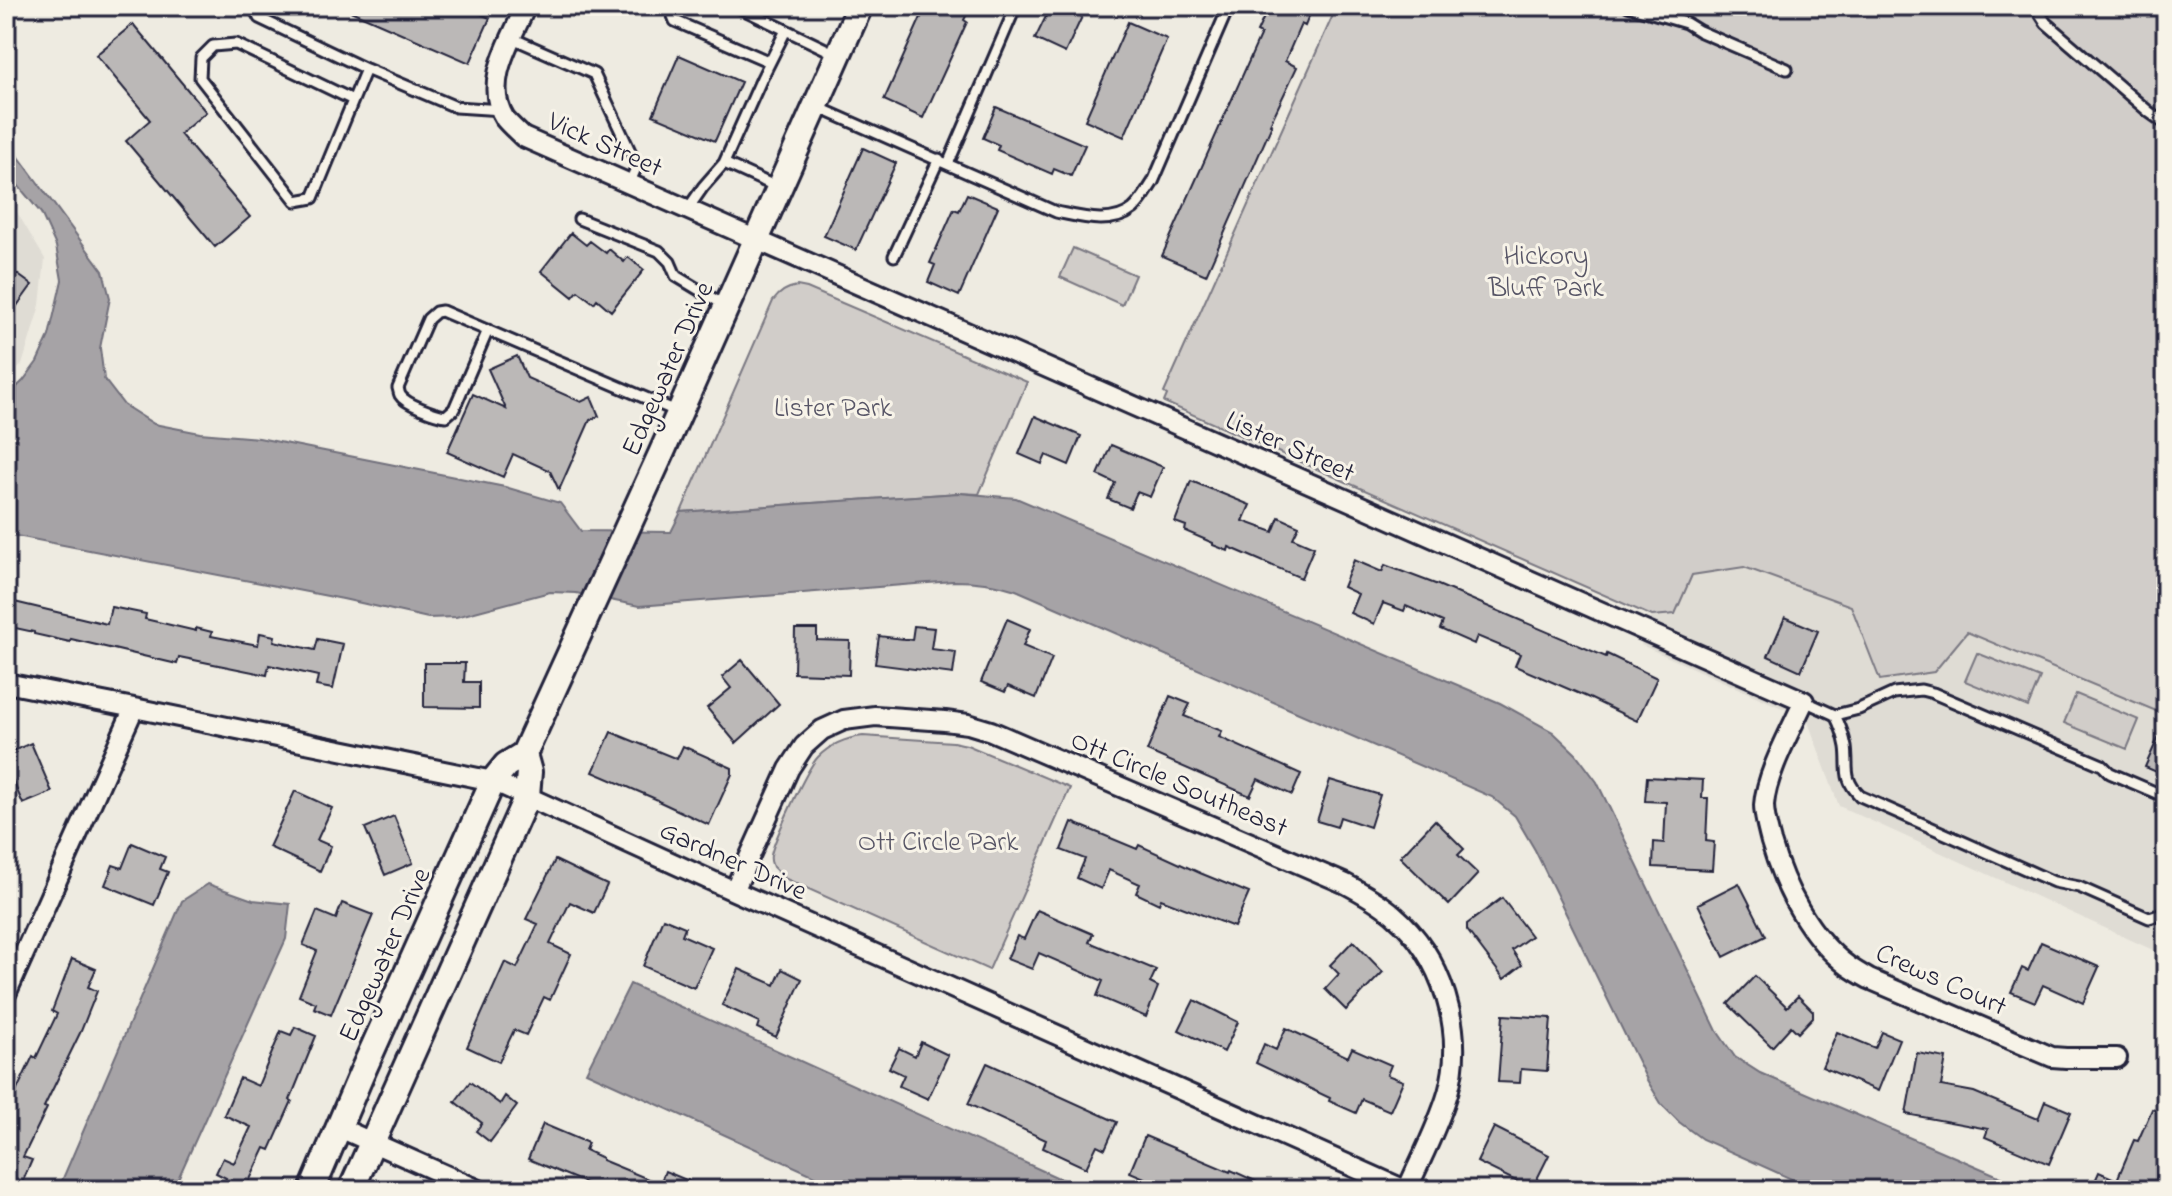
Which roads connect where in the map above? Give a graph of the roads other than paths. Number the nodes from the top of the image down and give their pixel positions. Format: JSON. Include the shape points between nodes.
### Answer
{"nodes":[{"id":1,"x":253,"y":6,"type":"edge"},
{"id":2,"x":526,"y":6,"type":"edge"},
{"id":3,"x":669,"y":6,"type":"edge"},
{"id":4,"x":736,"y":6,"type":"edge"},
{"id":5,"x":860,"y":6,"type":"edge"},
{"id":6,"x":1016,"y":6,"type":"edge"},
{"id":7,"x":1229,"y":6,"type":"edge"},
{"id":8,"x":1628,"y":6,"type":"edge"},
{"id":9,"x":2035,"y":6,"type":"edge"},
{"id":10,"x":786,"y":30,"type":"junction"},
{"id":11,"x":512,"y":38,"type":"junction"},
{"id":12,"x":838,"y":55,"type":"junction"},
{"id":13,"x":770,"y":62,"type":"junction"},
{"id":14,"x":366,"y":69,"type":"junction"},
{"id":15,"x":1787,"y":69,"type":"dead end"},
{"id":16,"x":353,"y":100,"type":"junction"},
{"id":17,"x":815,"y":106,"type":"junction"},
{"id":18,"x":502,"y":110,"type":"junction"},
{"id":19,"x":2166,"y":124,"type":"edge"},
{"id":20,"x":944,"y":162,"type":"junction"},
{"id":21,"x":724,"y":163,"type":"junction"},
{"id":22,"x":629,"y":184,"type":"junction"},
{"id":23,"x":779,"y":188,"type":"junction"},
{"id":24,"x":687,"y":210,"type":"junction"},
{"id":25,"x":579,"y":219,"type":"dead end"},
{"id":26,"x":756,"y":241,"type":"junction"},
{"id":27,"x":894,"y":256,"type":"dead end"},
{"id":28,"x":727,"y":306,"type":"junction"},
{"id":29,"x":488,"y":330,"type":"junction"},
{"id":30,"x":679,"y":413,"type":"junction"},
{"id":31,"x":6,"y":683,"type":"edge"},
{"id":32,"x":1804,"y":701,"type":"junction"},
{"id":33,"x":134,"y":708,"type":"junction"},
{"id":34,"x":1835,"y":715,"type":"junction"},
{"id":35,"x":524,"y":754,"type":"junction"},
{"id":36,"x":493,"y":781,"type":"junction"},
{"id":37,"x":527,"y":796,"type":"junction"},
{"id":38,"x":2166,"y":797,"type":"edge"},
{"id":39,"x":734,"y":891,"type":"junction"},
{"id":40,"x":2166,"y":913,"type":"edge"},
{"id":41,"x":6,"y":994,"type":"edge"},
{"id":42,"x":2117,"y":1058,"type":"dead end"},
{"id":43,"x":340,"y":1128,"type":"junction"},
{"id":44,"x":372,"y":1143,"type":"junction"},
{"id":45,"x":312,"y":1190,"type":"edge"},
{"id":46,"x":351,"y":1190,"type":"edge"},
{"id":47,"x":479,"y":1190,"type":"edge"},
{"id":48,"x":1406,"y":1190,"type":"edge"}],
"edges":[{"from":1,"to":14,"type":"lane","via":[[259,18]]},
{"from":2,"to":11,"type":"street"},
{"from":3,"to":13,"type":"lane","via":[[675,21]]},
{"from":4,"to":10,"type":"lane"},
{"from":5,"to":12,"type":"street","name":"Edgewater Drive"},
{"from":6,"to":20,"type":"lane"},
{"from":7,"to":20,"type":"lane","via":[[1153,182],[1136,207],[1120,218],[1087,219],[1056,212]]},
{"from":8,"to":15,"type":"lane","via":[[1686,23]]},
{"from":9,"to":19,"type":"lane","via":[[2046,23]]},
{"from":10,"to":12,"type":"lane"},
{"from":10,"to":13,"type":"lane"},
{"from":11,"to":18,"type":"street","via":[[497,72],[496,97]]},
{"from":11,"to":22,"type":"lane","via":[[594,74],[637,166]]},
{"from":12,"to":17,"type":"street","name":"Edgewater Drive"},
{"from":13,"to":21,"type":"lane"},
{"from":14,"to":16,"type":"lane"},
{"from":14,"to":18,"type":"lane","via":[[456,107]]},
{"from":16,"to":16,"type":"lane","via":[[313,198],[296,201],[200,78],[201,58],[213,46],[236,44]]},
{"from":17,"to":20,"type":"lane"},
{"from":17,"to":23,"type":"street","name":"Edgewater Drive"},
{"from":18,"to":22,"type":"street","name":"Vick Street","via":[[523,137]]},
{"from":20,"to":27,"type":"lane"},
{"from":21,"to":23,"type":"lane"},
{"from":21,"to":24,"type":"lane"},
{"from":22,"to":24,"type":"street","name":"Vick Street"},
{"from":23,"to":26,"type":"street","name":"Edgewater Drive"},
{"from":24,"to":26,"type":"street","name":"Vick Street"},
{"from":25,"to":28,"type":"lane","via":[[659,251],[676,276]]},
{"from":26,"to":28,"type":"street","name":"Edgewater Drive"},
{"from":26,"to":32,"type":"street","name":"Lister Street"},
{"from":28,"to":30,"type":"street","name":"Edgewater Drive"},
{"from":29,"to":29,"type":"lane","via":[[436,312],[428,319],[398,388],[400,396],[446,416],[454,409]]},
{"from":29,"to":30,"type":"lane"},
{"from":30,"to":35,"type":"street","name":"Edgewater Drive"},
{"from":31,"to":33,"type":"street","name":"Gardner Drive"},
{"from":32,"to":34,"type":"lane"},
{"from":32,"to":42,"type":"street","name":"Crews Court","via":[[1767,784],[1764,807],[1786,883],[1829,948],[1869,979],[2052,1057]]},
{"from":33,"to":36,"type":"street","name":"Gardner Drive"},
{"from":33,"to":41,"type":"street"},
{"from":34,"to":38,"type":"lane","via":[[1894,693],[1921,690]]},
{"from":34,"to":40,"type":"lane","via":[[1846,745],[1846,774],[1860,796],[2054,882],[2079,887],[2149,918]]},
{"from":35,"to":36,"type":"street","name":"Edgewater Drive"},
{"from":35,"to":37,"type":"street","name":"Edgewater Drive"},
{"from":36,"to":37,"type":"street","name":"Gardner Drive"},
{"from":36,"to":43,"type":"street","name":"Edgewater Drive"},
{"from":37,"to":39,"type":"street","name":"Gardner Drive"},
{"from":37,"to":44,"type":"street","name":"Edgewater Drive"},
{"from":39,"to":48,"type":"street","name":"Gardner Drive"},
{"from":39,"to":48,"type":"street","name":"Ott Circle Southeast","via":[[804,746],[844,720],[875,716],[945,721],[991,731],[1346,884],[1371,897],[1413,934],[1435,969],[1449,1009],[1453,1064],[1448,1092]]},
{"from":43,"to":44,"type":"street"},
{"from":43,"to":45,"type":"street","name":"Edgewater Drive"},
{"from":44,"to":46,"type":"street","name":"Edgewater Drive"},
{"from":44,"to":47,"type":"street"}]}
